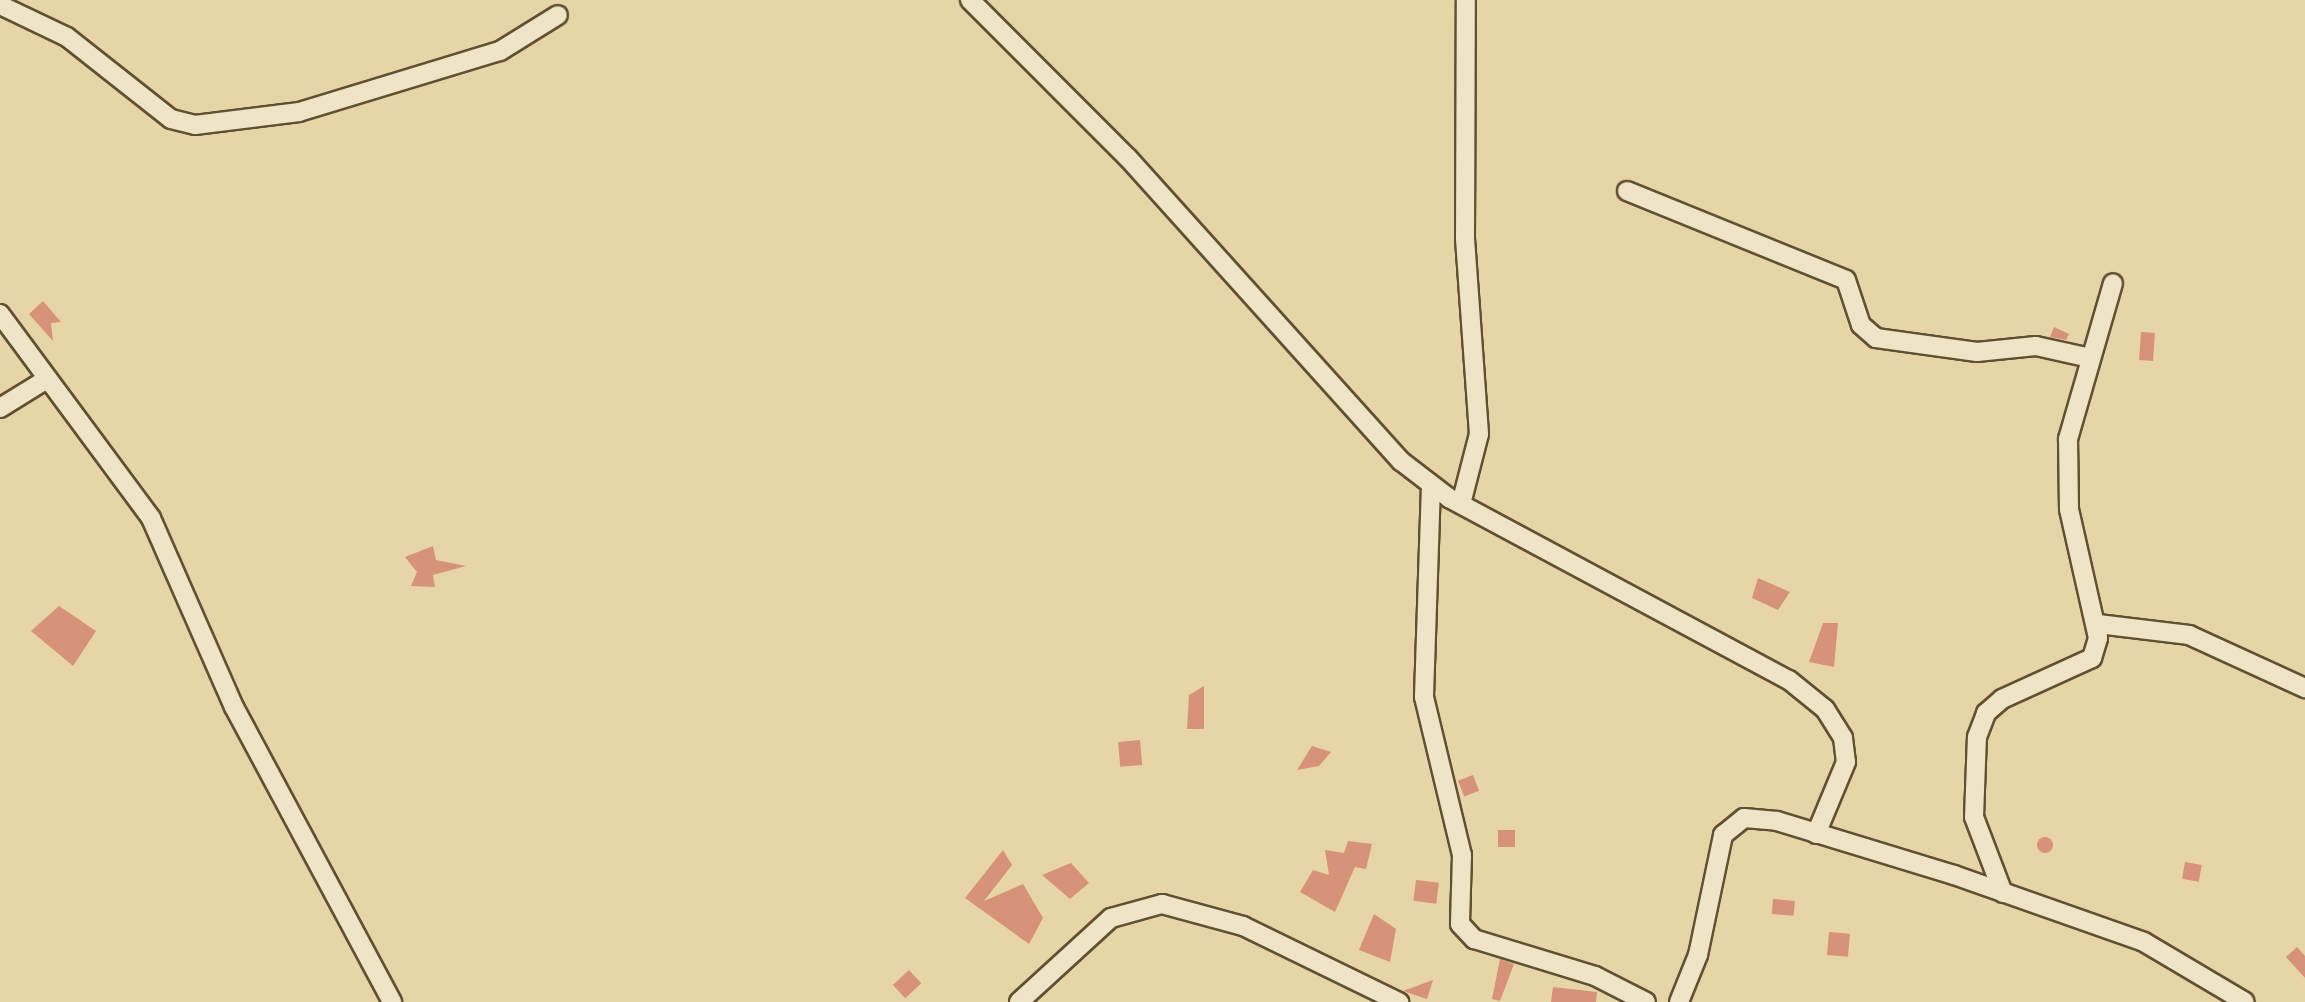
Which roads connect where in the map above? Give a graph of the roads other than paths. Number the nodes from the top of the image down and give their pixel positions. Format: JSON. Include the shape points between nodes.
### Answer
{"nodes":[{"id":1,"x":970,"y":0,"type":"edge"},
{"id":2,"x":1466,"y":0,"type":"edge"},
{"id":3,"x":0,"y":5,"type":"edge"},
{"id":4,"x":558,"y":15,"type":"dead end"},
{"id":5,"x":1627,"y":191,"type":"dead end"},
{"id":6,"x":2113,"y":283,"type":"dead end"},
{"id":7,"x":0,"y":314,"type":"edge"},
{"id":8,"x":2090,"y":358,"type":"junction"},
{"id":9,"x":47,"y":379,"type":"junction"},
{"id":10,"x":0,"y":408,"type":"edge"},
{"id":11,"x":1431,"y":485,"type":"junction"},
{"id":12,"x":1461,"y":504,"type":"junction"},
{"id":13,"x":2098,"y":624,"type":"junction"},
{"id":14,"x":2305,"y":688,"type":"edge"},
{"id":15,"x":1816,"y":834,"type":"junction"},
{"id":16,"x":2003,"y":893,"type":"junction"},
{"id":17,"x":392,"y":1002,"type":"edge"},
{"id":18,"x":1019,"y":1002,"type":"edge"},
{"id":19,"x":1399,"y":1002,"type":"edge"},
{"id":20,"x":1646,"y":1002,"type":"edge"},
{"id":21,"x":1679,"y":1002,"type":"edge"},
{"id":22,"x":2245,"y":1002,"type":"edge"}],
"edges":[{"from":1,"to":11,"type":"street","via":[[1128,158],[1229,278]]},
{"from":2,"to":12,"type":"street","via":[[1464,224],[1479,434]]},
{"from":3,"to":4,"type":"street","via":[[67,37],[171,119],[195,125],[299,112],[500,51]]},
{"from":5,"to":8,"type":"street","via":[[1846,280],[1861,325],[1876,338],[1977,352],[2036,346]]},
{"from":6,"to":8,"type":"street"},
{"from":7,"to":9,"type":"street"},
{"from":8,"to":13,"type":"street","via":[[2068,439],[2069,509]]},
{"from":9,"to":10,"type":"street"},
{"from":9,"to":17,"type":"street","via":[[170,552],[234,707]]},
{"from":11,"to":12,"type":"street"},
{"from":11,"to":20,"type":"street","via":[[1424,697],[1462,855],[1460,924],[1474,939],[1595,976]]},
{"from":12,"to":15,"type":"street","via":[[1811,696],[1843,738],[1846,762]]},
{"from":13,"to":14,"type":"street","via":[[2189,635]]},
{"from":13,"to":16,"type":"street","via":[[2092,658],[2002,699],[1986,713],[1977,737],[1974,817]]},
{"from":15,"to":16,"type":"street"},
{"from":15,"to":21,"type":"street","via":[[1777,821],[1744,818],[1728,827],[1698,955]]},
{"from":16,"to":22,"type":"street","via":[[2144,942]]},
{"from":18,"to":19,"type":"street","via":[[1111,918],[1162,904],[1243,926]]}]}
